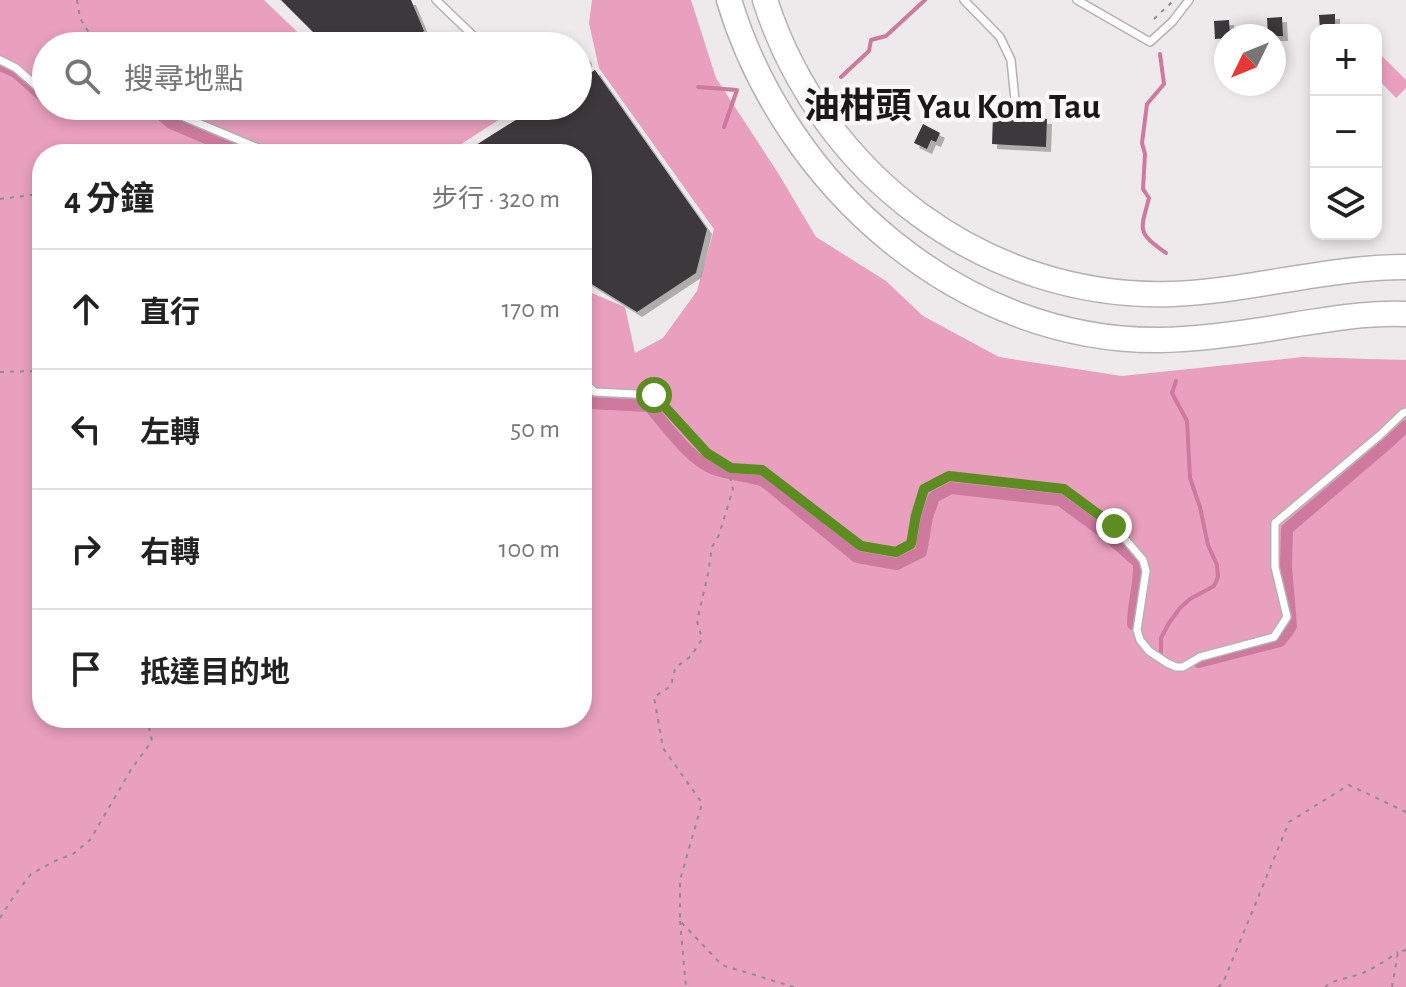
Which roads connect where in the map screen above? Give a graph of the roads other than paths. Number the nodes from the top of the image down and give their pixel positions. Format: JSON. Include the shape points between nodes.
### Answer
{"nodes":[{"id":1,"x":436,"y":0,"type":"edge"},
{"id":2,"x":729,"y":0,"type":"edge"},
{"id":3,"x":765,"y":0,"type":"edge"},
{"id":4,"x":964,"y":0,"type":"edge"},
{"id":5,"x":1077,"y":0,"type":"edge"},
{"id":6,"x":1189,"y":0,"type":"edge"},
{"id":7,"x":469,"y":32,"type":"edge"},
{"id":8,"x":0,"y":60,"type":"edge"},
{"id":9,"x":32,"y":82,"type":"edge"},
{"id":10,"x":1015,"y":100,"type":"dead end"},
{"id":11,"x":191,"y":120,"type":"edge"},
{"id":12,"x":248,"y":144,"type":"edge"},
{"id":13,"x":1406,"y":267,"type":"edge"},
{"id":14,"x":1406,"y":314,"type":"edge"},
{"id":15,"x":592,"y":389,"type":"edge"},
{"id":16,"x":1406,"y":412,"type":"edge"}],
"edges":[{"from":1,"to":7,"type":"lane"},
{"from":2,"to":14,"type":"highway","via":[[768,95],[826,177],[909,256],[990,303],[1066,329],[1136,339],[1206,337]]},
{"from":3,"to":13,"type":"highway","via":[[800,80],[848,150],[911,208],[995,259],[1079,288],[1140,294]]},
{"from":4,"to":10,"type":"lane","via":[[1006,48]]},
{"from":5,"to":6,"type":"lane","via":[[1150,42]]},
{"from":8,"to":9,"type":"lane"},
{"from":11,"to":12,"type":"lane"},
{"from":15,"to":16,"type":"lane","via":[[654,395],[707,453],[731,468],[762,470],[861,546],[896,552],[911,544],[924,489],[949,476],[1064,489],[1114,526],[1143,560],[1140,640],[1176,667],[1274,637],[1287,617],[1275,567],[1275,523]]}]}
